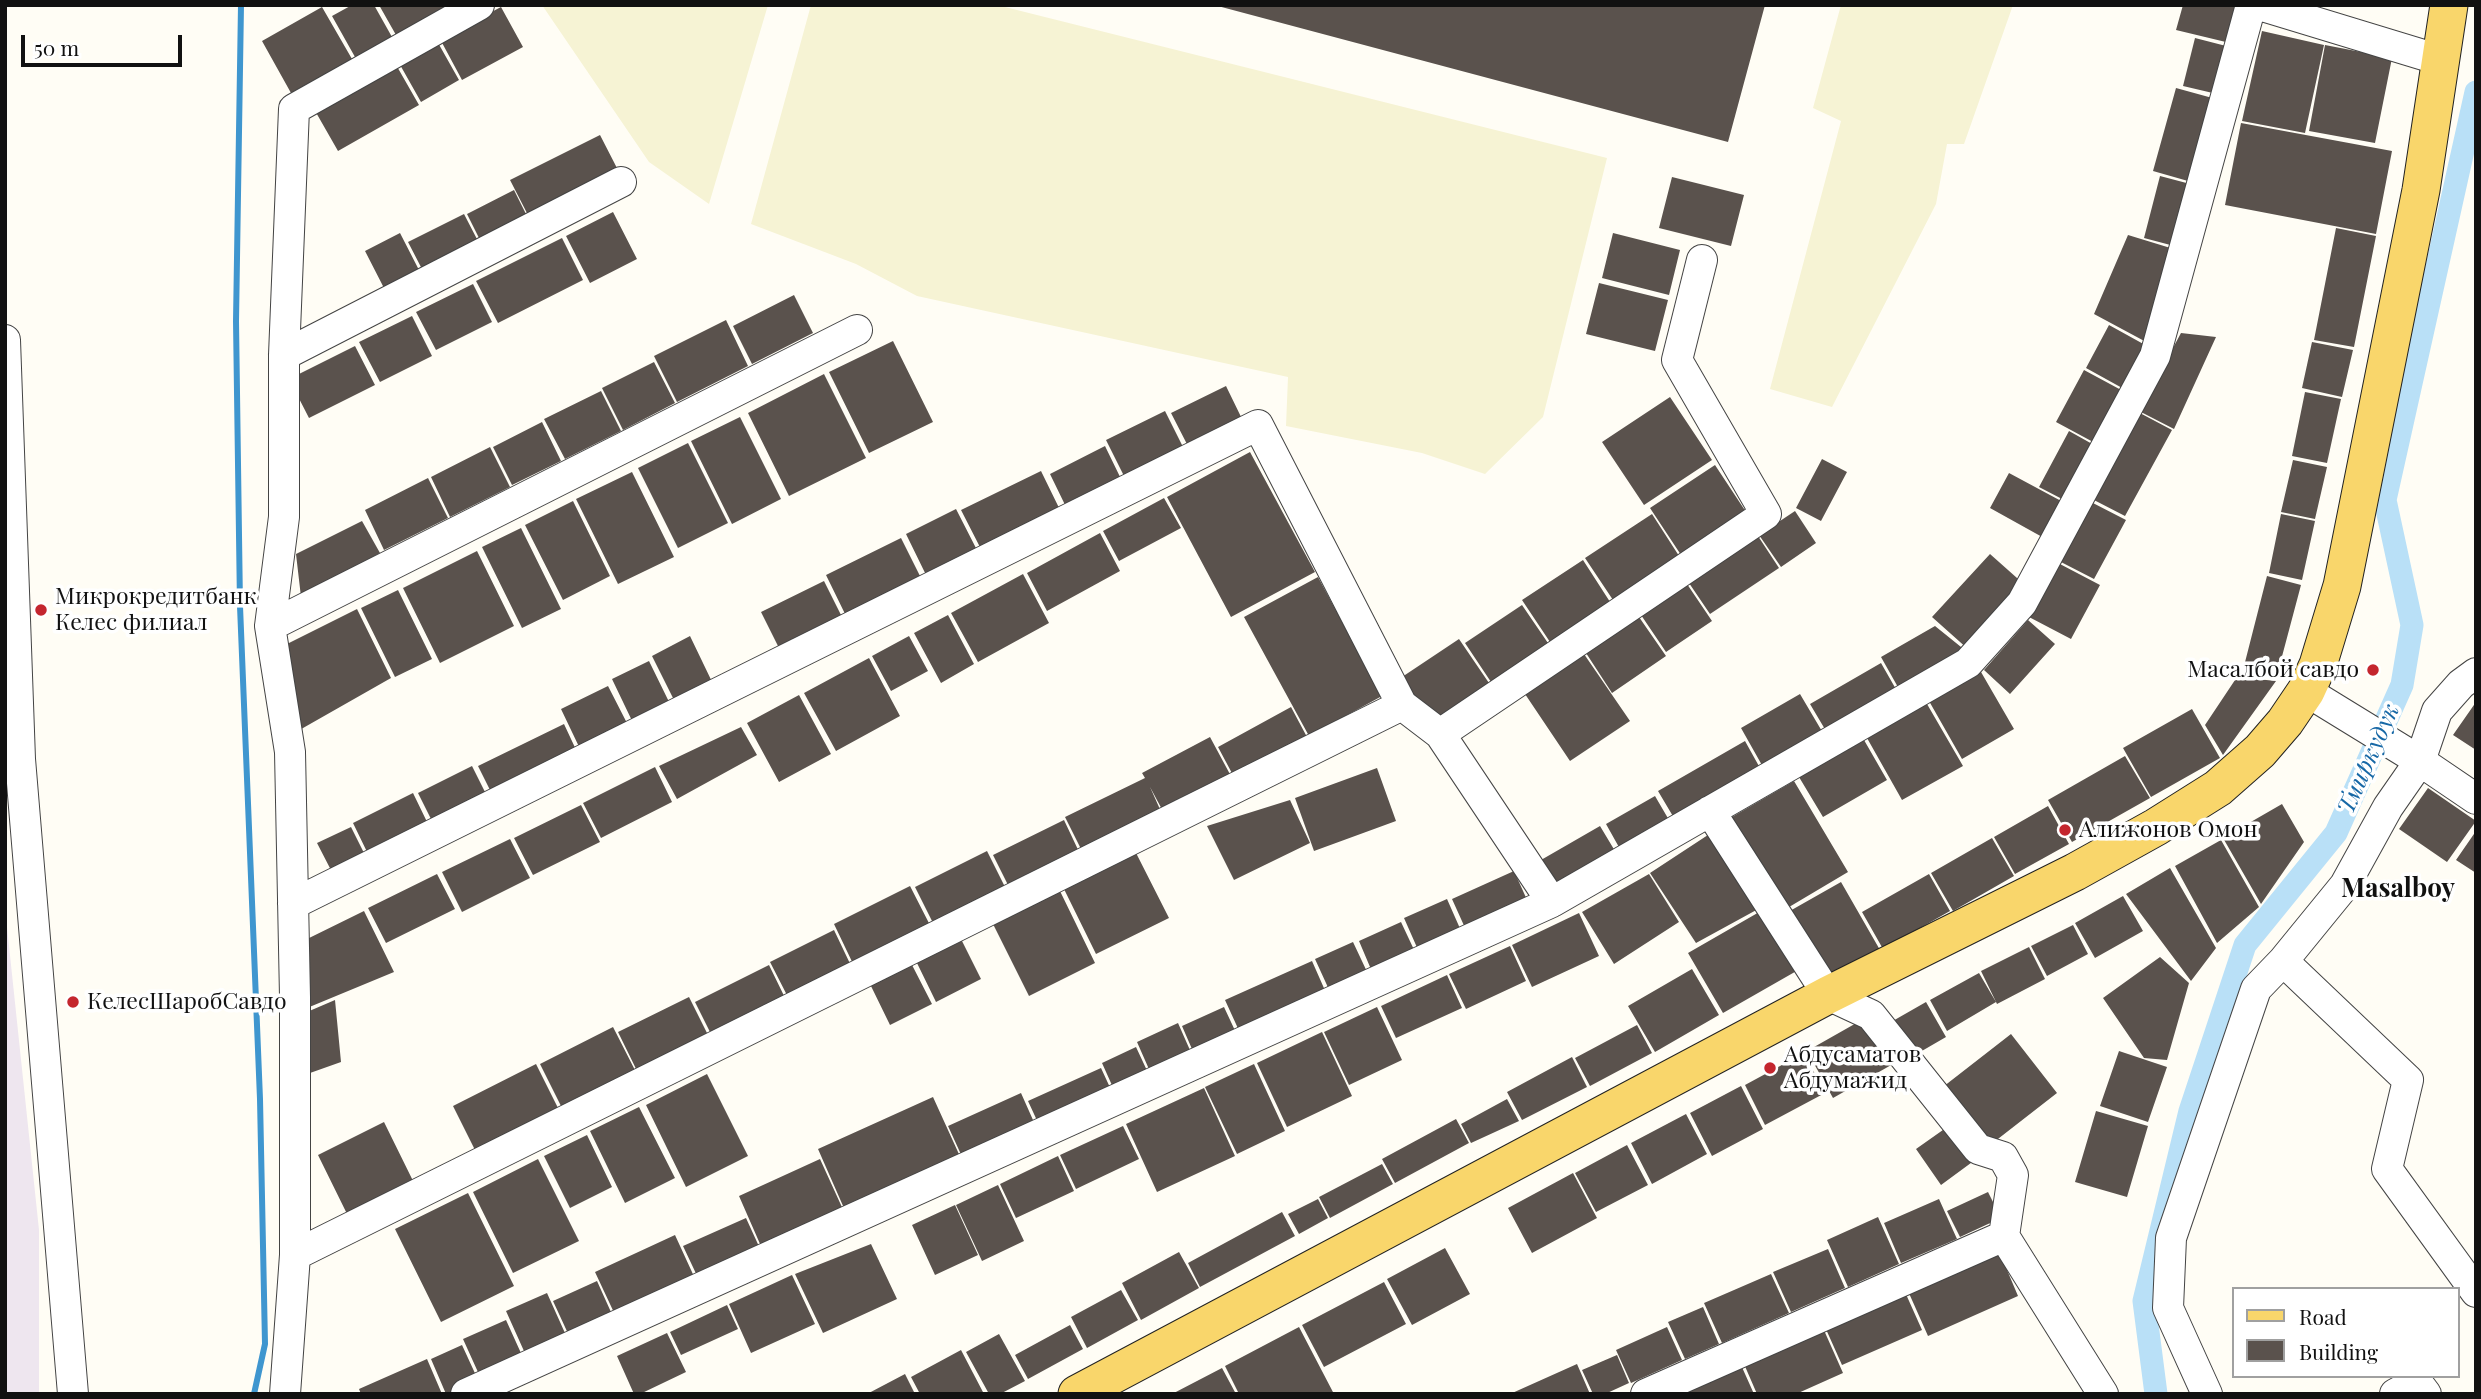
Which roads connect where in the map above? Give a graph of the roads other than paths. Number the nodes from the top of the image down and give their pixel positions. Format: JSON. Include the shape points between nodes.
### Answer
{"nodes":[{"id":1,"x":479,"y":5,"type":"edge"},
{"id":2,"x":2251,"y":5,"type":"edge"},
{"id":3,"x":2259,"y":5,"type":"edge"},
{"id":4,"x":2449,"y":5,"type":"edge"},
{"id":5,"x":2440,"y":60,"type":"junction"},
{"id":6,"x":621,"y":182,"type":"dead end"},
{"id":7,"x":1702,"y":260,"type":"dead end"},
{"id":8,"x":857,"y":330,"type":"dead end"},
{"id":9,"x":5,"y":340,"type":"edge"},
{"id":10,"x":284,"y":355,"type":"junction"},
{"id":11,"x":270,"y":626,"type":"junction"},
{"id":12,"x":2476,"y":673,"type":"edge"},
{"id":13,"x":2306,"y":691,"type":"junction"},
{"id":14,"x":1402,"y":705,"type":"junction"},
{"id":15,"x":1440,"y":734,"type":"junction"},
{"id":16,"x":2420,"y":761,"type":"junction"},
{"id":17,"x":2476,"y":799,"type":"edge"},
{"id":18,"x":1710,"y":811,"type":"junction"},
{"id":19,"x":1552,"y":902,"type":"junction"},
{"id":20,"x":293,"y":904,"type":"junction"},
{"id":21,"x":2283,"y":961,"type":"junction"},
{"id":22,"x":1828,"y":995,"type":"junction"},
{"id":23,"x":2004,"y":1236,"type":"junction"},
{"id":24,"x":295,"y":1255,"type":"junction"},
{"id":25,"x":2476,"y":1292,"type":"edge"},
{"id":26,"x":73,"y":1394,"type":"edge"},
{"id":27,"x":285,"y":1394,"type":"edge"},
{"id":28,"x":466,"y":1394,"type":"edge"},
{"id":29,"x":1077,"y":1394,"type":"edge"},
{"id":30,"x":1646,"y":1394,"type":"edge"},
{"id":31,"x":2103,"y":1394,"type":"edge"},
{"id":32,"x":2207,"y":1394,"type":"edge"},
{"id":33,"x":2395,"y":1394,"type":"edge"},
{"id":34,"x":2426,"y":1394,"type":"edge"}],
"edges":[{"from":1,"to":10,"type":"street","via":[[293,109]]},
{"from":2,"to":18,"type":"street","via":[[2155,356],[2022,603],[1968,663]]},
{"from":3,"to":5,"type":"street"},
{"from":4,"to":5,"type":"main road"},
{"from":5,"to":13,"type":"main road","via":[[2421,190],[2342,586]]},
{"from":6,"to":10,"type":"street"},
{"from":7,"to":15,"type":"street","via":[[1677,360],[1766,514]]},
{"from":8,"to":11,"type":"street"},
{"from":9,"to":26,"type":"street","via":[[20,759]]},
{"from":10,"to":11,"type":"street","via":[[284,517]]},
{"from":11,"to":20,"type":"street","via":[[290,752]]},
{"from":12,"to":16,"type":"street","via":[[2437,711]]},
{"from":13,"to":16,"type":"street"},
{"from":13,"to":22,"type":"main road","via":[[2260,751],[2218,788],[2075,872]]},
{"from":14,"to":15,"type":"street"},
{"from":14,"to":20,"type":"street","via":[[1258,425]]},
{"from":14,"to":24,"type":"street"},
{"from":15,"to":19,"type":"street"},
{"from":16,"to":17,"type":"street"},
{"from":16,"to":21,"type":"street","via":[[2388,807],[2346,885]]},
{"from":18,"to":19,"type":"street"},
{"from":18,"to":22,"type":"street"},
{"from":19,"to":28,"type":"street"},
{"from":20,"to":24,"type":"street"},
{"from":21,"to":25,"type":"street","via":[[2407,1080],[2387,1169]]},
{"from":21,"to":32,"type":"street","via":[[2256,989],[2171,1238],[2168,1308]]},
{"from":22,"to":23,"type":"street","via":[[1871,1016],[1978,1149],[2003,1157],[2013,1174]]},
{"from":22,"to":29,"type":"main road"},
{"from":23,"to":30,"type":"street"},
{"from":23,"to":31,"type":"street"},
{"from":24,"to":27,"type":"street"},
{"from":33,"to":34,"type":"street","via":[[2417,1382]]}]}
